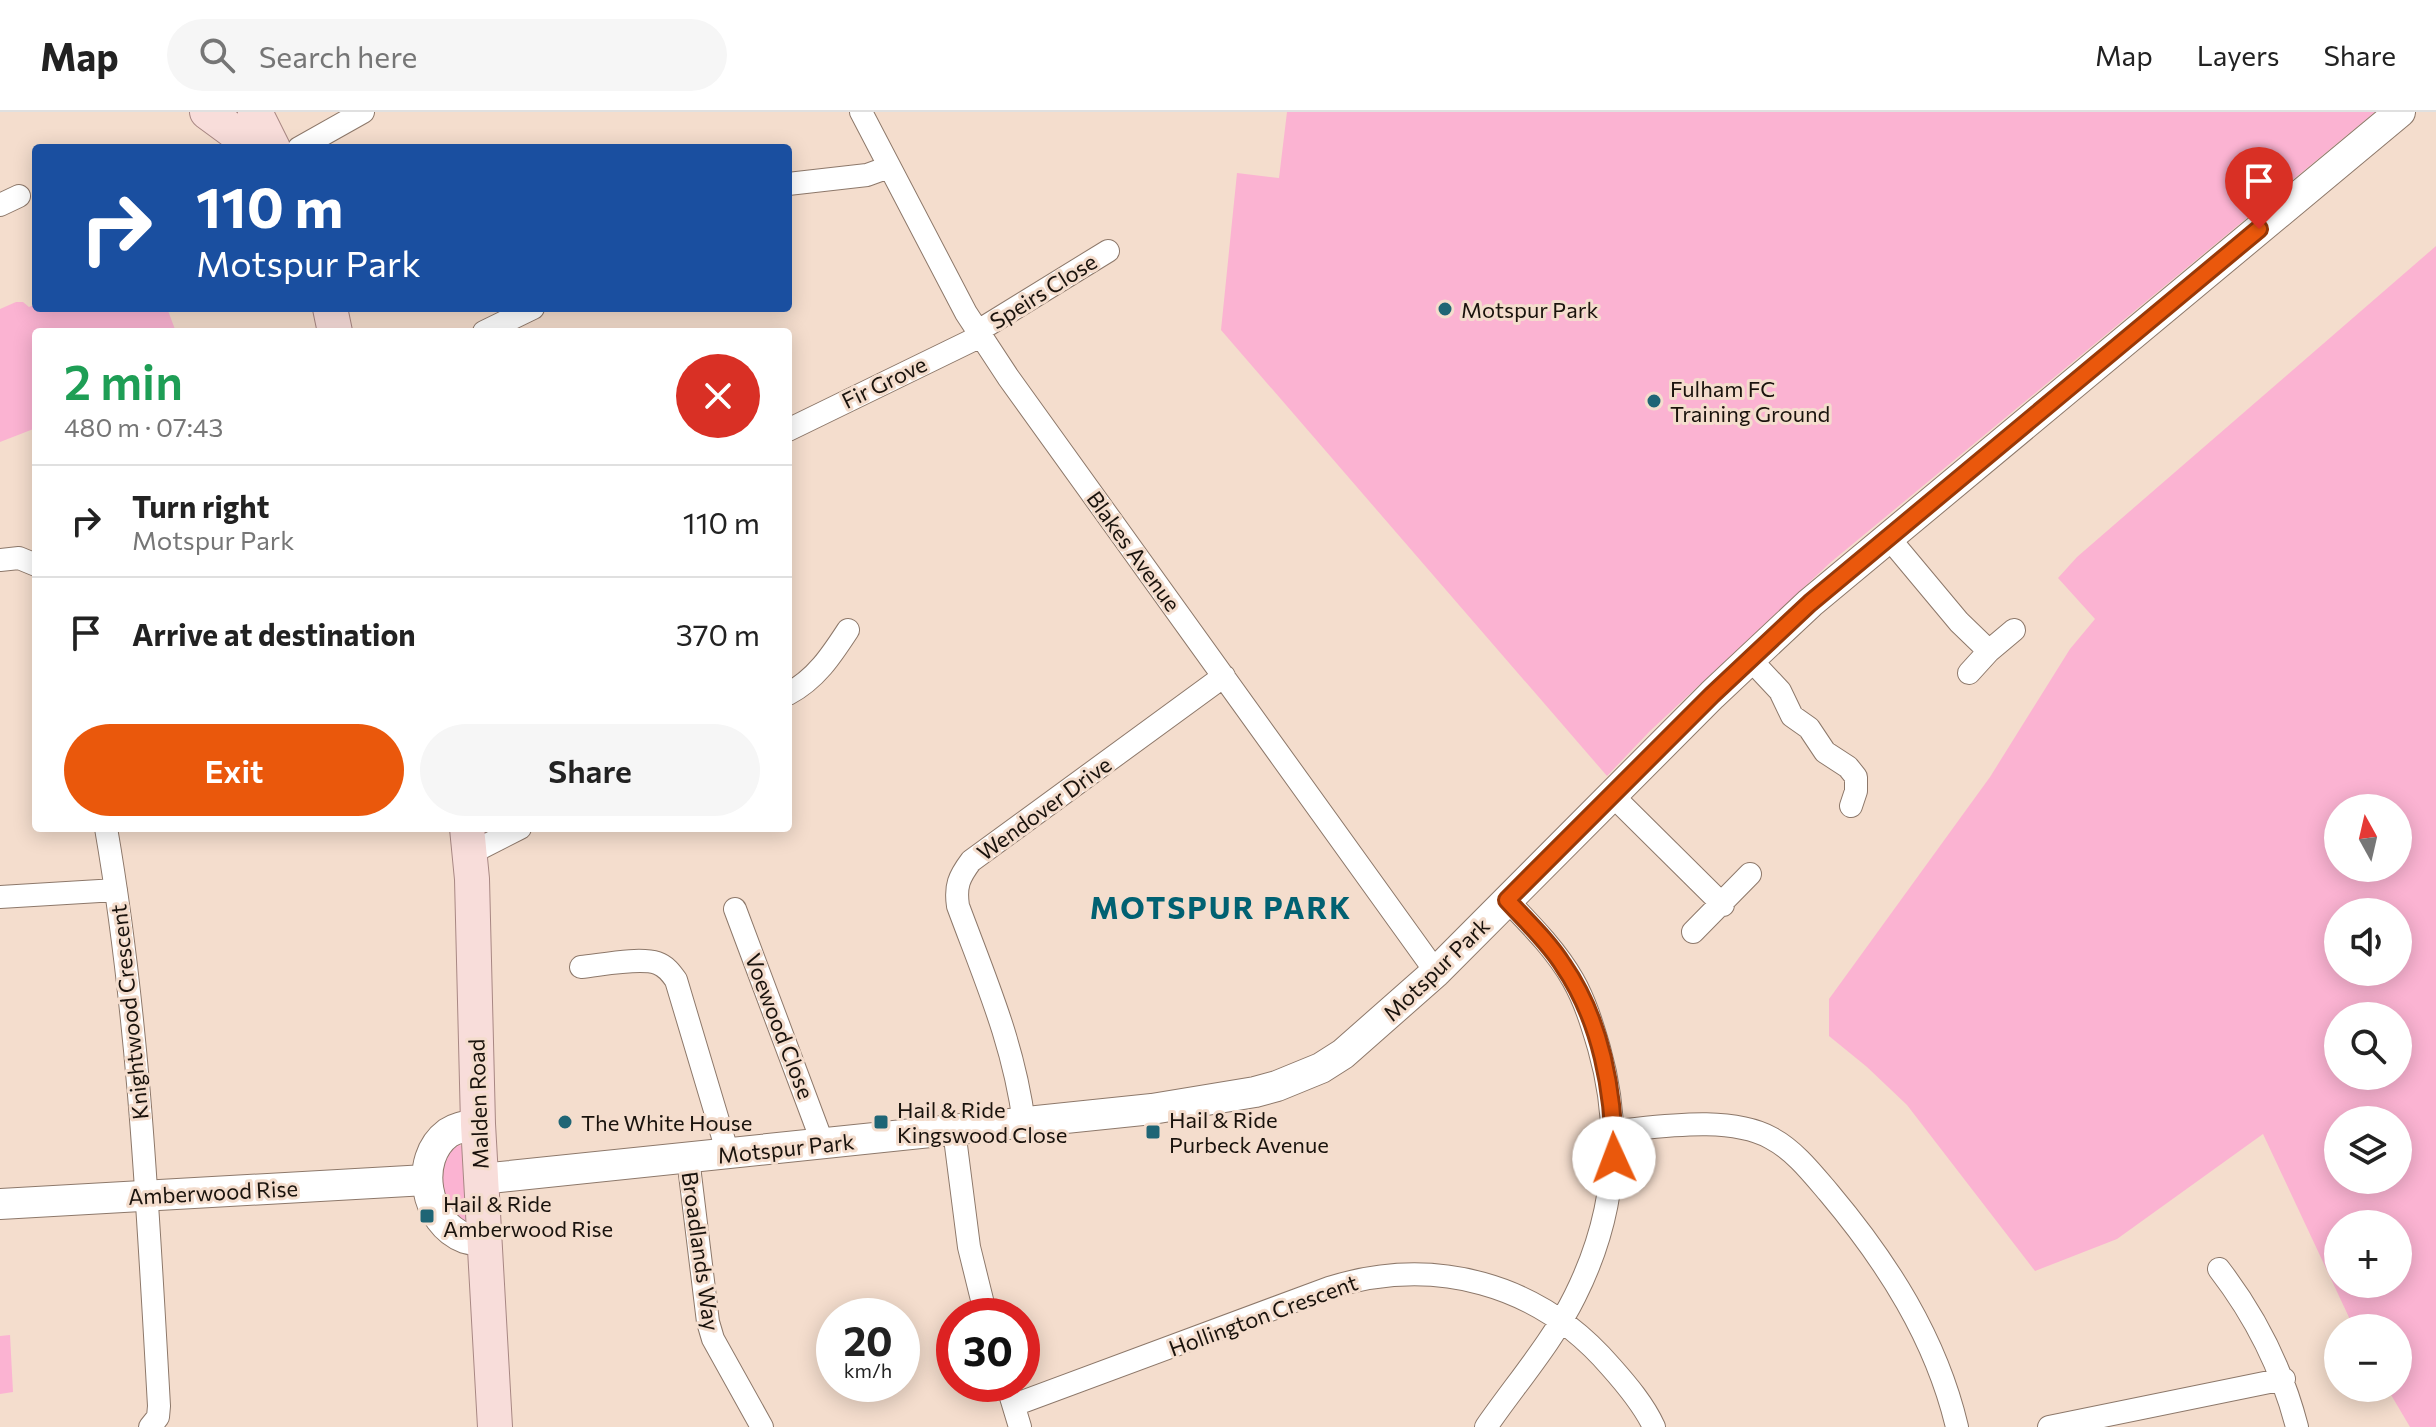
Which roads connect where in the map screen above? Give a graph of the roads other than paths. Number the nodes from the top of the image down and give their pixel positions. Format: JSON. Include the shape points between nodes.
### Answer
{"nodes":[{"id":1,"x":207,"y":112,"type":"edge"},
{"id":2,"x":255,"y":112,"type":"edge"},
{"id":3,"x":363,"y":112,"type":"edge"},
{"id":4,"x":861,"y":112,"type":"edge"},
{"id":5,"x":2400,"y":112,"type":"edge"},
{"id":6,"x":251,"y":144,"type":"edge"},
{"id":7,"x":271,"y":144,"type":"edge"},
{"id":8,"x":306,"y":144,"type":"edge"},
{"id":9,"x":889,"y":167,"type":"junction"},
{"id":10,"x":792,"y":184,"type":"edge"},
{"id":11,"x":1108,"y":251,"type":"dead end"},
{"id":12,"x":525,"y":312,"type":"edge"},
{"id":13,"x":492,"y":328,"type":"edge"},
{"id":14,"x":980,"y":333,"type":"junction"},
{"id":15,"x":792,"y":428,"type":"edge"},
{"id":16,"x":1888,"y":537,"type":"junction"},
{"id":17,"x":0,"y":560,"type":"edge"},
{"id":18,"x":32,"y":563,"type":"edge"},
{"id":19,"x":848,"y":630,"type":"dead end"},
{"id":20,"x":2014,"y":630,"type":"dead end"},
{"id":21,"x":1989,"y":651,"type":"junction"},
{"id":22,"x":1750,"y":659,"type":"junction"},
{"id":23,"x":1969,"y":673,"type":"dead end"},
{"id":24,"x":1224,"y":676,"type":"junction"},
{"id":25,"x":792,"y":692,"type":"edge"},
{"id":26,"x":1613,"y":796,"type":"junction"},
{"id":27,"x":1851,"y":806,"type":"dead end"},
{"id":28,"x":107,"y":832,"type":"edge"},
{"id":29,"x":503,"y":832,"type":"edge"},
{"id":30,"x":469,"y":840,"type":"edge"},
{"id":31,"x":1750,"y":874,"type":"dead end"},
{"id":32,"x":116,"y":890,"type":"junction"},
{"id":33,"x":0,"y":897,"type":"edge"},
{"id":34,"x":1507,"y":900,"type":"junction"},
{"id":35,"x":1723,"y":905,"type":"junction"},
{"id":36,"x":735,"y":909,"type":"dead end"},
{"id":37,"x":1693,"y":932,"type":"dead end"},
{"id":38,"x":581,"y":967,"type":"dead end"},
{"id":39,"x":1436,"y":972,"type":"junction"},
{"id":40,"x":1024,"y":1123,"type":"junction"},
{"id":41,"x":478,"y":1124,"type":"junction"},
{"id":42,"x":954,"y":1130,"type":"junction"},
{"id":43,"x":1614,"y":1131,"type":"junction"},
{"id":44,"x":823,"y":1144,"type":"junction"},
{"id":45,"x":728,"y":1154,"type":"junction"},
{"id":46,"x":688,"y":1158,"type":"junction"},
{"id":47,"x":481,"y":1179,"type":"junction"},
{"id":48,"x":426,"y":1180,"type":"junction"},
{"id":49,"x":147,"y":1196,"type":"junction"},
{"id":50,"x":0,"y":1204,"type":"edge"},
{"id":51,"x":484,"y":1241,"type":"junction"},
{"id":52,"x":2219,"y":1269,"type":"dead end"},
{"id":53,"x":982,"y":1298,"type":"edge"},
{"id":54,"x":1561,"y":1320,"type":"junction"},
{"id":55,"x":2284,"y":1379,"type":"junction"},
{"id":56,"x":1014,"y":1405,"type":"edge"},
{"id":57,"x":150,"y":1427,"type":"edge"},
{"id":58,"x":495,"y":1427,"type":"edge"},
{"id":59,"x":762,"y":1427,"type":"edge"},
{"id":60,"x":1486,"y":1427,"type":"edge"},
{"id":61,"x":1654,"y":1427,"type":"edge"},
{"id":62,"x":1957,"y":1427,"type":"edge"},
{"id":63,"x":2049,"y":1427,"type":"edge"},
{"id":64,"x":2297,"y":1427,"type":"edge"}],
"edges":[{"from":1,"to":6,"type":"main road"},
{"from":2,"to":7,"type":"main road"},
{"from":3,"to":8,"type":"street"},
{"from":4,"to":9,"type":"street","name":"Blakes Avenue"},
{"from":5,"to":16,"type":"street","name":"Motspur Park"},
{"from":9,"to":10,"type":"street","via":[[867,175]]},
{"from":9,"to":14,"type":"street","name":"Blakes Avenue"},
{"from":11,"to":14,"type":"street","name":"Speirs Close"},
{"from":12,"to":13,"type":"street"},
{"from":14,"to":15,"type":"street","name":"Fir Grove"},
{"from":14,"to":24,"type":"street","name":"Blakes Avenue"},
{"from":16,"to":21,"type":"street"},
{"from":16,"to":22,"type":"street","name":"Motspur Park"},
{"from":17,"to":18,"type":"street"},
{"from":19,"to":25,"type":"street","via":[[827,662]]},
{"from":20,"to":21,"type":"street"},
{"from":21,"to":23,"type":"street"},
{"from":22,"to":26,"type":"street","name":"Motspur Park"},
{"from":22,"to":27,"type":"street","via":[[1780,691],[1792,716],[1856,777]]},
{"from":24,"to":39,"type":"street","name":"Blakes Avenue"},
{"from":24,"to":40,"type":"street","name":"Wendover Drive","via":[[971,861],[961,874],[958,906],[1010,1047]]},
{"from":26,"to":34,"type":"street","name":"Motspur Park"},
{"from":26,"to":35,"type":"street"},
{"from":28,"to":32,"type":"street","name":"Knightwood Crescent"},
{"from":29,"to":30,"type":"street"},
{"from":30,"to":41,"type":"main road","name":"Malden Road"},
{"from":31,"to":35,"type":"street"},
{"from":32,"to":33,"type":"street"},
{"from":32,"to":49,"type":"street","name":"Knightwood Crescent"},
{"from":34,"to":39,"type":"street","name":"Motspur Park"},
{"from":34,"to":43,"type":"street","via":[[1561,962],[1584,1002],[1604,1067]]},
{"from":35,"to":37,"type":"street"},
{"from":36,"to":44,"type":"street","name":"Voewood Close"},
{"from":38,"to":45,"type":"street","via":[[644,961],[657,963],[676,980]]},
{"from":39,"to":40,"type":"street","name":"Motspur Park","via":[[1343,1054],[1300,1078],[1194,1103]]},
{"from":40,"to":42,"type":"street","name":"Motspur Park"},
{"from":41,"to":47,"type":"main road","name":"Malden Road"},
{"from":41,"to":48,"type":"street","via":[[449,1133],[438,1144]]},
{"from":42,"to":44,"type":"street","name":"Motspur Park"},
{"from":42,"to":53,"type":"street","via":[[969,1247]]},
{"from":43,"to":54,"type":"street","via":[[1611,1177],[1597,1241]]},
{"from":43,"to":62,"type":"street","via":[[1682,1125],[1746,1129],[1791,1151],[1851,1219],[1904,1295],[1940,1372]]},
{"from":44,"to":45,"type":"street","name":"Motspur Park"},
{"from":45,"to":46,"type":"street","name":"Motspur Park"},
{"from":46,"to":47,"type":"street","name":"Motspur Park"},
{"from":46,"to":59,"type":"street","name":"Broadlands Way","via":[[708,1322]]},
{"from":47,"to":51,"type":"main road","name":"Malden Road"},
{"from":48,"to":49,"type":"street","name":"Amberwood Rise"},
{"from":48,"to":51,"type":"street","via":[[435,1211],[449,1227],[465,1238]]},
{"from":49,"to":50,"type":"street","name":"Amberwood Rise"},
{"from":49,"to":57,"type":"street","name":"Knightwood Crescent","via":[[159,1406]]},
{"from":51,"to":58,"type":"main road","name":"Malden Road"},
{"from":52,"to":55,"type":"street","via":[[2238,1293]]},
{"from":54,"to":56,"type":"street","name":"Hollington Crescent","via":[[1522,1299],[1461,1279],[1419,1274],[1373,1277],[1329,1288]]},
{"from":54,"to":60,"type":"street"},
{"from":54,"to":61,"type":"street","name":"Hollington Crescent","via":[[1602,1357]]},
{"from":55,"to":63,"type":"street"},
{"from":55,"to":64,"type":"street"}]}
